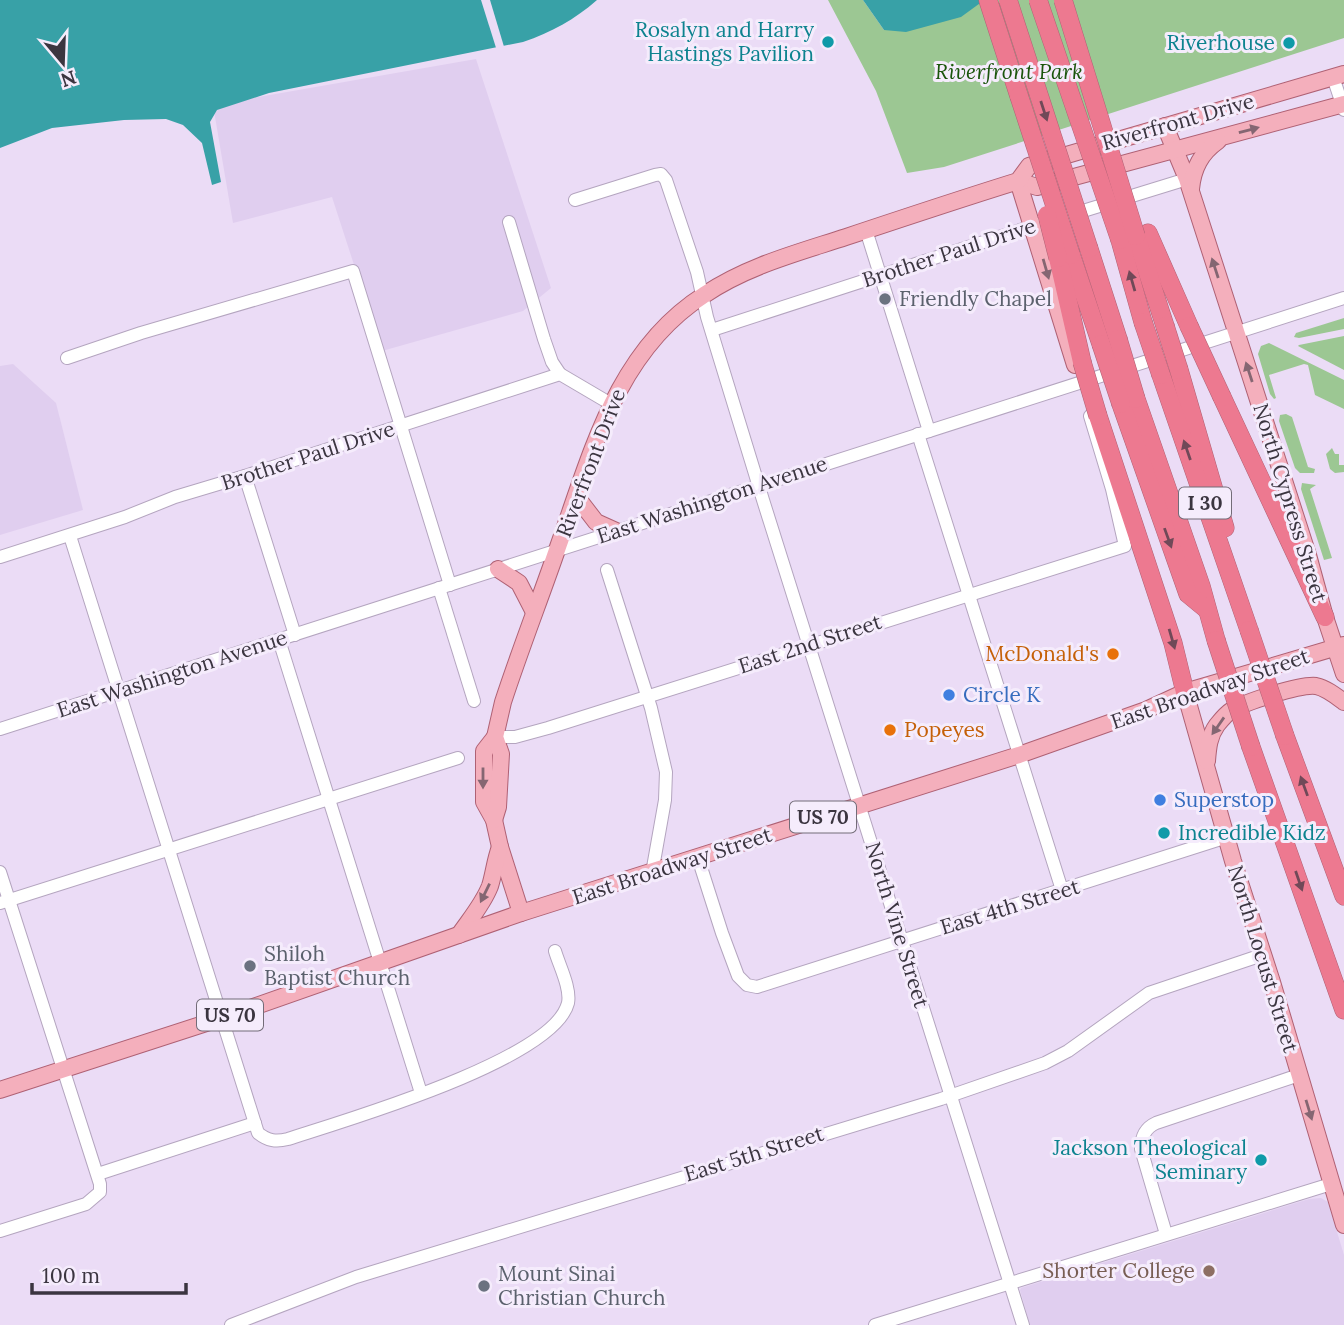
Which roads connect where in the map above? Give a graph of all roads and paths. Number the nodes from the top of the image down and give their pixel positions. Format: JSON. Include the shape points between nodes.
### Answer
{"nodes":[{"id":1,"x":988,"y":0,"type":"edge"},
{"id":2,"x":1008,"y":0,"type":"edge"},
{"id":3,"x":1038,"y":0,"type":"edge"},
{"id":4,"x":1063,"y":0,"type":"edge"},
{"id":5,"x":1338,"y":76,"type":"edge"},
{"id":6,"x":1343,"y":106,"type":"edge"},
{"id":7,"x":1165,"y":126,"type":"junction"},
{"id":8,"x":1222,"y":138,"type":"junction"},
{"id":9,"x":1176,"y":151,"type":"junction"},
{"id":10,"x":1018,"y":181,"type":"junction"},
{"id":11,"x":1189,"y":186,"type":"junction"},
{"id":12,"x":575,"y":200,"type":"dead end"},
{"id":13,"x":509,"y":222,"type":"dead end"},
{"id":14,"x":1032,"y":226,"type":"junction"},
{"id":15,"x":866,"y":230,"type":"junction"},
{"id":16,"x":1135,"y":236,"type":"junction"},
{"id":17,"x":1065,"y":257,"type":"junction"},
{"id":18,"x":881,"y":275,"type":"junction"},
{"id":19,"x":702,"y":296,"type":"junction"},
{"id":20,"x":1344,"y":298,"type":"edge"},
{"id":21,"x":712,"y":330,"type":"junction"},
{"id":22,"x":1237,"y":333,"type":"junction"},
{"id":23,"x":1109,"y":342,"type":"junction"},
{"id":24,"x":67,"y":358,"type":"dead end"},
{"id":25,"x":560,"y":374,"type":"junction"},
{"id":26,"x":1080,"y":382,"type":"junction"},
{"id":27,"x":611,"y":404,"type":"junction"},
{"id":28,"x":401,"y":426,"type":"junction"},
{"id":29,"x":923,"y":433,"type":"junction"},
{"id":30,"x":245,"y":476,"type":"junction"},
{"id":31,"x":759,"y":485,"type":"junction"},
{"id":32,"x":576,"y":496,"type":"junction"},
{"id":33,"x":616,"y":531,"type":"junction"},
{"id":34,"x":70,"y":536,"type":"junction"},
{"id":35,"x":557,"y":550,"type":"junction"},
{"id":36,"x":0,"y":557,"type":"edge"},
{"id":37,"x":498,"y":569,"type":"junction"},
{"id":38,"x":607,"y":570,"type":"dead end"},
{"id":39,"x":444,"y":587,"type":"junction"},
{"id":40,"x":968,"y":593,"type":"junction"},
{"id":41,"x":534,"y":612,"type":"junction"},
{"id":42,"x":1325,"y":617,"type":"junction"},
{"id":43,"x":1249,"y":630,"type":"junction"},
{"id":44,"x":295,"y":635,"type":"junction"},
{"id":45,"x":279,"y":640,"type":"junction"},
{"id":46,"x":808,"y":645,"type":"junction"},
{"id":47,"x":1339,"y":646,"type":"edge"},
{"id":48,"x":1344,"y":674,"type":"edge"},
{"id":49,"x":118,"y":691,"type":"junction"},
{"id":50,"x":1185,"y":692,"type":"junction"},
{"id":51,"x":647,"y":696,"type":"junction"},
{"id":52,"x":474,"y":701,"type":"dead end"},
{"id":53,"x":1344,"y":702,"type":"edge"},
{"id":54,"x":0,"y":729,"type":"edge"},
{"id":55,"x":495,"y":737,"type":"junction"},
{"id":56,"x":1019,"y":755,"type":"junction"},
{"id":57,"x":458,"y":758,"type":"dead end"},
{"id":58,"x":1207,"y":766,"type":"junction"},
{"id":59,"x":327,"y":799,"type":"junction"},
{"id":60,"x":860,"y":805,"type":"junction"},
{"id":61,"x":1227,"y":837,"type":"junction"},
{"id":62,"x":500,"y":847,"type":"junction"},
{"id":63,"x":168,"y":850,"type":"junction"},
{"id":64,"x":698,"y":858,"type":"junction"},
{"id":65,"x":0,"y":872,"type":"edge"},
{"id":66,"x":652,"y":873,"type":"junction"},
{"id":67,"x":1062,"y":890,"type":"junction"},
{"id":68,"x":1344,"y":896,"type":"edge"},
{"id":69,"x":4,"y":902,"type":"edge"},
{"id":70,"x":521,"y":914,"type":"junction"},
{"id":71,"x":459,"y":935,"type":"junction"},
{"id":72,"x":903,"y":940,"type":"junction"},
{"id":73,"x":555,"y":951,"type":"dead end"},
{"id":74,"x":1262,"y":955,"type":"junction"},
{"id":75,"x":379,"y":961,"type":"junction"},
{"id":76,"x":1344,"y":1010,"type":"edge"},
{"id":77,"x":222,"y":1018,"type":"junction"},
{"id":78,"x":63,"y":1070,"type":"junction"},
{"id":79,"x":1299,"y":1075,"type":"junction"},
{"id":80,"x":0,"y":1090,"type":"edge"},
{"id":81,"x":421,"y":1093,"type":"junction"},
{"id":82,"x":949,"y":1094,"type":"junction"},
{"id":83,"x":255,"y":1123,"type":"junction"},
{"id":84,"x":98,"y":1174,"type":"junction"},
{"id":85,"x":1331,"y":1184,"type":"junction"},
{"id":86,"x":1344,"y":1225,"type":"edge"},
{"id":87,"x":0,"y":1231,"type":"edge"},
{"id":88,"x":1166,"y":1234,"type":"junction"},
{"id":89,"x":1009,"y":1283,"type":"junction"},
{"id":90,"x":231,"y":1325,"type":"edge"},
{"id":91,"x":875,"y":1325,"type":"edge"},
{"id":92,"x":1023,"y":1325,"type":"edge"}],
"edges":[{"from":1,"to":17,"type":"highway","bridge":true},
{"from":2,"to":23,"type":"highway","number":"I 30","one_way":true,"bridge":true,"via":[[1089,249]]},
{"from":3,"to":16,"type":"highway","number":"I 30","bridge":true},
{"from":4,"to":16,"type":"highway","bridge":true,"via":[[1111,150],[1121,158]]},
{"from":5,"to":6,"type":"street"},
{"from":5,"to":7,"type":"main road","name":"Riverfront Drive"},
{"from":8,"to":6,"type":"main road","name":"Riverfront Drive","one_way":true},
{"from":7,"to":9,"type":"main road","name":"North Cypress Street"},
{"from":7,"to":10,"type":"main road","name":"Riverfront Drive","via":[[1029,166]]},
{"from":8,"to":9,"type":"main road","name":"Riverfront Drive"},
{"from":8,"to":11,"type":"main road","via":[[1203,154]]},
{"from":9,"to":10,"type":"main road","name":"Riverfront Drive","via":[[1037,187]]},
{"from":9,"to":11,"type":"main road","name":"North Cypress Street"},
{"from":10,"to":14,"type":"main road"},
{"from":10,"to":15,"type":"main road","name":"Riverfront Drive"},
{"from":11,"to":14,"type":"street","name":"Brother Paul Drive"},
{"from":22,"to":11,"type":"main road","name":"North Cypress Street","one_way":true},
{"from":12,"to":19,"type":"street","name":"North Vine Street","via":[[661,174],[667,180]]},
{"from":13,"to":25,"type":"street","via":[[544,339]]},
{"from":14,"to":18,"type":"street","name":"Brother Paul Drive"},
{"from":14,"to":26,"type":"main road","one_way":true},
{"from":15,"to":18,"type":"street"},
{"from":15,"to":19,"type":"main road","name":"Riverfront Drive","via":[[747,271]]},
{"from":16,"to":42,"type":"highway","bridge":true,"via":[[1189,326]]},
{"from":16,"to":43,"type":"highway","bridge":true,"via":[[1242,587]]},
{"from":43,"to":16,"type":"highway","number":"I 30","one_way":true,"bridge":true,"via":[[1143,322]]},
{"from":17,"to":23,"type":"highway"},
{"from":17,"to":50,"type":"highway","one_way":true,"bridge":true,"via":[[1082,362]]},
{"from":18,"to":21,"type":"street","name":"Brother Paul Drive"},
{"from":18,"to":29,"type":"street"},
{"from":19,"to":21,"type":"street","name":"North Vine Street"},
{"from":19,"to":27,"type":"main road","name":"Riverfront Drive","via":[[648,345]]},
{"from":20,"to":22,"type":"street","name":"East Washington Avenue"},
{"from":21,"to":31,"type":"street","name":"North Vine Street"},
{"from":22,"to":26,"type":"street","name":"East Washington Avenue"},
{"from":42,"to":22,"type":"main road","name":"North Cypress Street","one_way":true},
{"from":23,"to":76,"type":"highway","number":"I 30","one_way":true,"bridge":true,"via":[[1201,586],[1251,747]]},
{"from":24,"to":28,"type":"street","via":[[353,271]]},
{"from":25,"to":27,"type":"street"},
{"from":25,"to":28,"type":"street","name":"Brother Paul Drive"},
{"from":26,"to":29,"type":"street","name":"East Washington Avenue"},
{"from":26,"to":40,"type":"street","name":"East 2nd Street","via":[[1125,546]]},
{"from":27,"to":32,"type":"main road","name":"Riverfront Drive"},
{"from":28,"to":30,"type":"street","name":"Brother Paul Drive"},
{"from":28,"to":39,"type":"street"},
{"from":29,"to":31,"type":"street","name":"East Washington Avenue"},
{"from":29,"to":40,"type":"street"},
{"from":30,"to":34,"type":"street","name":"Brother Paul Drive","via":[[175,496]]},
{"from":30,"to":44,"type":"street"},
{"from":31,"to":33,"type":"street","name":"East Washington Avenue"},
{"from":31,"to":46,"type":"street","name":"North Vine Street"},
{"from":32,"to":33,"type":"main road","via":[[596,522]]},
{"from":32,"to":35,"type":"main road","name":"Riverfront Drive"},
{"from":33,"to":35,"type":"street","name":"East Washington Avenue"},
{"from":34,"to":36,"type":"street","name":"Brother Paul Drive"},
{"from":34,"to":49,"type":"street"},
{"from":35,"to":37,"type":"street","name":"East Washington Avenue"},
{"from":35,"to":41,"type":"main road","name":"Riverfront Drive"},
{"from":37,"to":39,"type":"street","name":"East Washington Avenue"},
{"from":37,"to":41,"type":"main road","via":[[519,583]]},
{"from":38,"to":51,"type":"street"},
{"from":39,"to":44,"type":"street","name":"East Washington Avenue"},
{"from":39,"to":52,"type":"street"},
{"from":40,"to":46,"type":"street","name":"East 2nd Street"},
{"from":40,"to":56,"type":"street"},
{"from":41,"to":55,"type":"main road","name":"Riverfront Drive"},
{"from":42,"to":47,"type":"main road","name":"North Cypress Street"},
{"from":68,"to":43,"type":"highway","number":"I 30","one_way":true,"bridge":true},
{"from":44,"to":45,"type":"street","name":"East Washington Avenue"},
{"from":45,"to":49,"type":"street","name":"East Washington Avenue"},
{"from":45,"to":59,"type":"street"},
{"from":46,"to":51,"type":"street","name":"East 2nd Street"},
{"from":46,"to":60,"type":"street","name":"North Vine Street"},
{"from":47,"to":48,"type":"main road","name":"North Cypress Street"},
{"from":47,"to":50,"type":"main road","name":"East Broadway Street","number":"US 70"},
{"from":49,"to":54,"type":"street","name":"East Washington Avenue"},
{"from":49,"to":63,"type":"street"},
{"from":50,"to":56,"type":"main road","name":"East Broadway Street","number":"US 70"},
{"from":50,"to":58,"type":"main road","name":"North Locust Street"},
{"from":51,"to":55,"type":"street","name":"East 2nd Street","via":[[515,737]]},
{"from":51,"to":66,"type":"street","via":[[666,772]]},
{"from":53,"to":58,"type":"main road","one_way":true,"via":[[1315,686],[1230,711],[1209,741]]},
{"from":55,"to":62,"type":"main road","name":"Riverfront Drive","via":[[501,754],[494,820]]},
{"from":56,"to":60,"type":"main road","name":"East Broadway Street","number":"US 70"},
{"from":56,"to":67,"type":"street"},
{"from":57,"to":59,"type":"street"},
{"from":58,"to":61,"type":"main road","name":"North Locust Street"},
{"from":59,"to":63,"type":"street"},
{"from":59,"to":75,"type":"street"},
{"from":60,"to":64,"type":"main road","name":"East Broadway Street","number":"US 70"},
{"from":60,"to":72,"type":"street","name":"North Vine Street"},
{"from":61,"to":67,"type":"street","name":"East 4th Street"},
{"from":61,"to":74,"type":"main road","name":"North Locust Street"},
{"from":62,"to":70,"type":"main road","name":"Riverfront Drive"},
{"from":62,"to":71,"type":"main road","one_way":true,"via":[[487,892]]},
{"from":63,"to":69,"type":"street"},
{"from":63,"to":77,"type":"street"},
{"from":64,"to":66,"type":"main road","name":"East Broadway Street","number":"US 70"},
{"from":64,"to":72,"type":"street","name":"East 4th Street","via":[[738,975],[752,986],[785,980]]},
{"from":65,"to":69,"type":"street"},
{"from":66,"to":70,"type":"main road","name":"East Broadway Street","number":"US 70"},
{"from":67,"to":72,"type":"street","name":"East 4th Street"},
{"from":69,"to":78,"type":"street"},
{"from":70,"to":71,"type":"main road","name":"East Broadway Street","number":"US 70"},
{"from":71,"to":75,"type":"main road","name":"East Broadway Street","number":"US 70"},
{"from":72,"to":82,"type":"street","name":"North Vine Street"},
{"from":73,"to":81,"type":"street","via":[[567,991],[562,1014],[530,1042],[483,1069]]},
{"from":74,"to":79,"type":"main road","name":"North Locust Street"},
{"from":74,"to":82,"type":"street","name":"East 5th Street","via":[[1149,993],[1045,1063]]},
{"from":75,"to":77,"type":"main road","name":"East Broadway Street","number":"US 70"},
{"from":75,"to":81,"type":"street"},
{"from":77,"to":78,"type":"main road","name":"East Broadway Street","number":"US 70"},
{"from":77,"to":83,"type":"street"},
{"from":78,"to":80,"type":"main road","name":"East Broadway Street","number":"US 70"},
{"from":78,"to":84,"type":"street"},
{"from":79,"to":85,"type":"main road","name":"North Locust Street","one_way":true},
{"from":79,"to":88,"type":"street","via":[[1148,1128],[1141,1146]]},
{"from":81,"to":83,"type":"street","via":[[280,1141],[266,1139]]},
{"from":82,"to":89,"type":"street","name":"North Vine Street"},
{"from":82,"to":90,"type":"street","name":"East 5th Street","via":[[356,1277]]},
{"from":83,"to":84,"type":"street"},
{"from":84,"to":87,"type":"street","via":[[100,1192],[86,1204]]},
{"from":85,"to":86,"type":"main road","name":"North Locust Street"},
{"from":85,"to":88,"type":"street"},
{"from":88,"to":89,"type":"street"},
{"from":89,"to":91,"type":"street"},
{"from":89,"to":92,"type":"street","name":"North Vine Street"}]}
